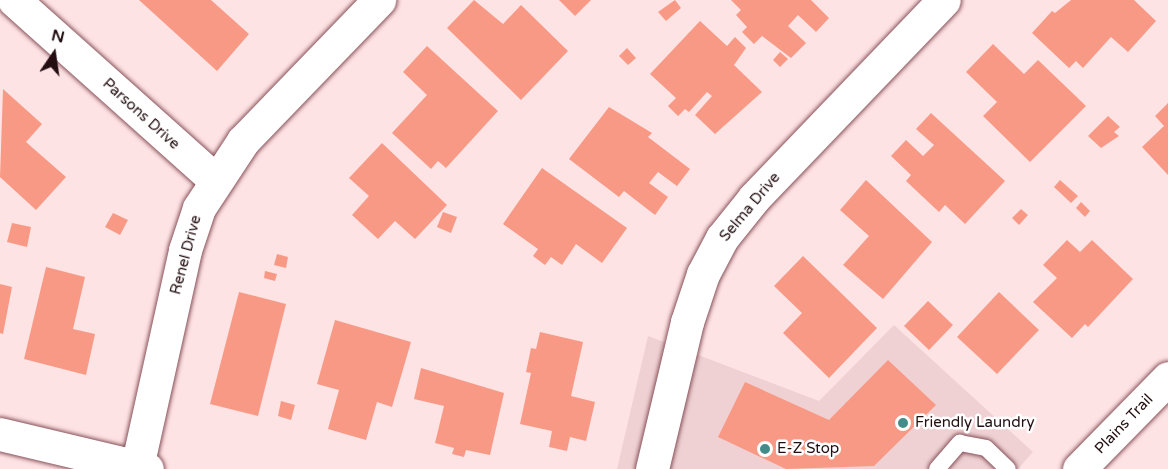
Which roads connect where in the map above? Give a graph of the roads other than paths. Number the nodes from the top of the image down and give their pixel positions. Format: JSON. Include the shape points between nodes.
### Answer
{"nodes":[{"id":1,"x":14,"y":0,"type":"edge"},
{"id":2,"x":379,"y":0,"type":"edge"},
{"id":3,"x":944,"y":0,"type":"edge"},
{"id":4,"x":214,"y":180,"type":"junction"},
{"id":5,"x":1168,"y":378,"type":"edge"},
{"id":6,"x":0,"y":435,"type":"edge"},
{"id":7,"x":142,"y":468,"type":"edge"},
{"id":8,"x":655,"y":468,"type":"edge"},
{"id":9,"x":937,"y":469,"type":"edge"},
{"id":10,"x":1008,"y":469,"type":"edge"},
{"id":11,"x":1079,"y":469,"type":"edge"}],
"edges":[{"from":1,"to":4,"type":"street","name":"Parsons Drive"},
{"from":2,"to":4,"type":"street","name":"Renel Drive","via":[[243,141]]},
{"from":3,"to":8,"type":"street","name":"Selma Drive","via":[[754,198],[722,238],[703,274],[687,322]]},
{"from":4,"to":7,"type":"street","name":"Renel Drive","via":[[185,250]]},
{"from":5,"to":11,"type":"street","name":"Plains Trail"},
{"from":6,"to":7,"type":"street"},
{"from":9,"to":10,"type":"lane","via":[[960,443],[986,448]]}]}
